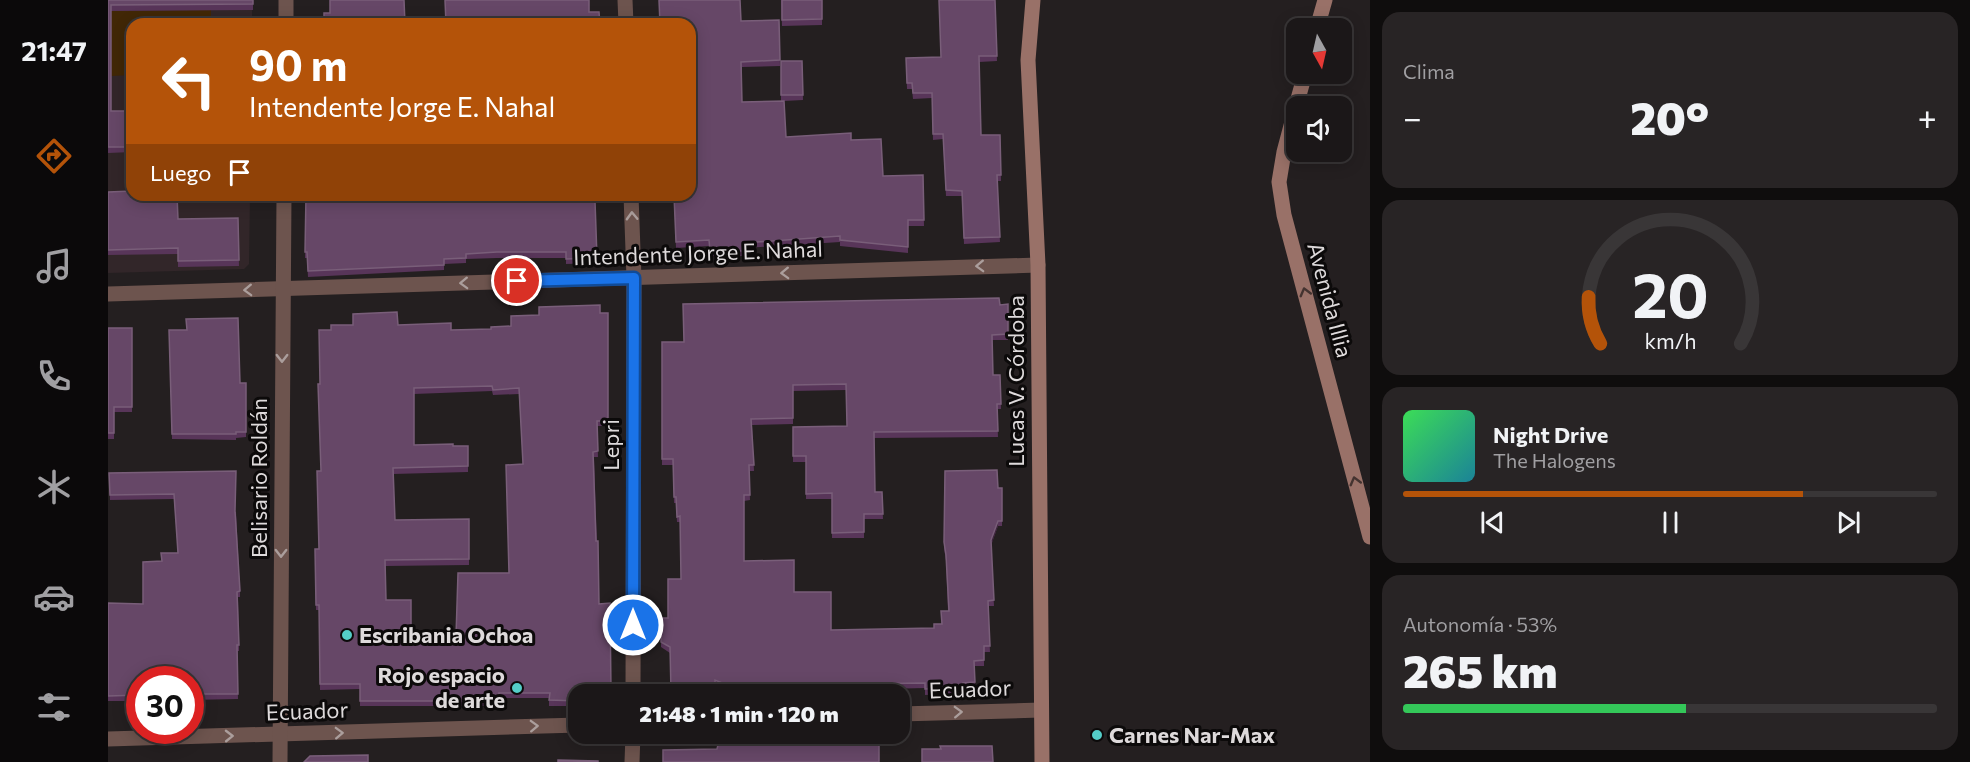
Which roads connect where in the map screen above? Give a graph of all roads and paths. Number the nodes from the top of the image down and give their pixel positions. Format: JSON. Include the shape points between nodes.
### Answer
{"nodes":[{"id":1,"x":286,"y":0,"type":"edge"},
{"id":2,"x":625,"y":0,"type":"edge"},
{"id":3,"x":1033,"y":0,"type":"edge"},
{"id":4,"x":1325,"y":0,"type":"edge"},
{"id":5,"x":286,"y":18,"type":"edge"},
{"id":6,"x":626,"y":18,"type":"edge"},
{"id":7,"x":1320,"y":18,"type":"edge"},
{"id":8,"x":1286,"y":144,"type":"edge"},
{"id":9,"x":284,"y":201,"type":"edge"},
{"id":10,"x":632,"y":201,"type":"edge"},
{"id":11,"x":1038,"y":264,"type":"junction"},
{"id":12,"x":634,"y":278,"type":"junction"},
{"id":13,"x":283,"y":289,"type":"junction"},
{"id":14,"x":108,"y":294,"type":"edge"},
{"id":15,"x":1369,"y":533,"type":"edge"},
{"id":16,"x":633,"y":684,"type":"edge"},
{"id":17,"x":1041,"y":710,"type":"junction"},
{"id":18,"x":910,"y":714,"type":"edge"},
{"id":19,"x":568,"y":725,"type":"edge"},
{"id":20,"x":280,"y":735,"type":"junction"},
{"id":21,"x":108,"y":739,"type":"edge"},
{"id":22,"x":633,"y":744,"type":"edge"},
{"id":23,"x":280,"y":762,"type":"edge"},
{"id":24,"x":632,"y":762,"type":"edge"},
{"id":25,"x":1042,"y":762,"type":"edge"}],
"edges":[{"from":1,"to":5,"type":"street"},
{"from":2,"to":6,"type":"street"},
{"from":3,"to":11,"type":"street","name":"Lucas V. Córdoba","via":[[1028,60]]},
{"from":4,"to":7,"type":"street"},
{"from":15,"to":8,"type":"street","name":"Avenida Illia","one_way":true,"via":[[1284,214],[1279,182]]},
{"from":9,"to":13,"type":"street","name":"Belisario Roldán"},
{"from":12,"to":10,"type":"street","name":"Lepri","one_way":true},
{"from":11,"to":12,"type":"street","name":"Intendente Jorge E. Nahal","one_way":true},
{"from":11,"to":17,"type":"street","name":"Lucas V. Córdoba"},
{"from":12,"to":13,"type":"street","name":"Intendente Jorge E. Nahal","one_way":true},
{"from":12,"to":16,"type":"street","name":"Lepri"},
{"from":13,"to":14,"type":"street","name":"Intendente Jorge E. Nahal","one_way":true},
{"from":13,"to":20,"type":"street","name":"Belisario Roldán","one_way":true},
{"from":18,"to":17,"type":"street","name":"Ecuador","one_way":true},
{"from":17,"to":25,"type":"street","name":"Lucas V. Córdoba"},
{"from":20,"to":19,"type":"street","name":"Ecuador","one_way":true},
{"from":21,"to":20,"type":"street","name":"Ecuador","one_way":true},
{"from":20,"to":23,"type":"street","name":"Belisario Roldán"},
{"from":22,"to":24,"type":"street"}]}
